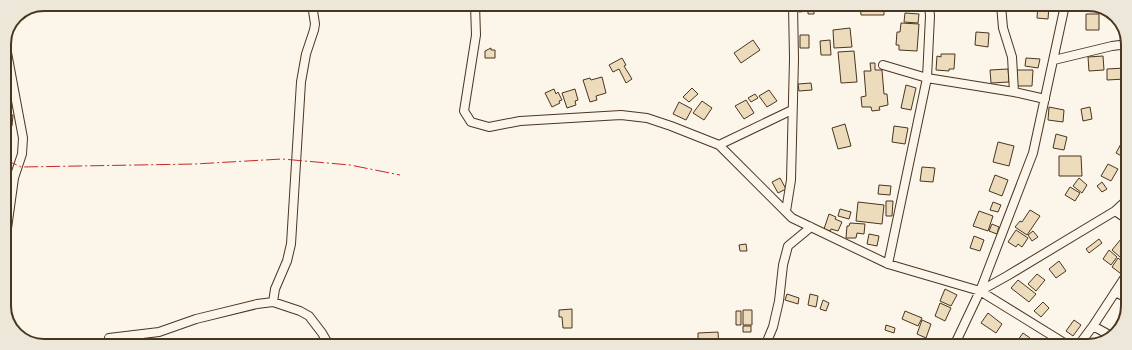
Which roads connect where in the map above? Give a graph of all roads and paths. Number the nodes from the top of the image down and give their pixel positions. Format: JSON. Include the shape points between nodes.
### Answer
{"nodes":[{"id":1,"x":313,"y":11,"type":"edge"},
{"id":2,"x":475,"y":11,"type":"edge"},
{"id":3,"x":793,"y":11,"type":"edge"},
{"id":4,"x":930,"y":11,"type":"edge"},
{"id":5,"x":1001,"y":11,"type":"edge"},
{"id":6,"x":1065,"y":11,"type":"edge"},
{"id":7,"x":1121,"y":45,"type":"edge"},
{"id":8,"x":1054,"y":60,"type":"junction"},
{"id":9,"x":883,"y":65,"type":"dead end"},
{"id":10,"x":11,"y":74,"type":"edge"},
{"id":11,"x":927,"y":78,"type":"junction"},
{"id":12,"x":1014,"y":92,"type":"junction"},
{"id":13,"x":1045,"y":99,"type":"junction"},
{"id":14,"x":792,"y":110,"type":"junction"},
{"id":15,"x":719,"y":146,"type":"junction"},
{"id":16,"x":11,"y":200,"type":"edge"},
{"id":17,"x":1121,"y":206,"type":"edge"},
{"id":18,"x":786,"y":211,"type":"junction"},
{"id":19,"x":1115,"y":211,"type":"junction"},
{"id":20,"x":1121,"y":215,"type":"edge"},
{"id":21,"x":811,"y":227,"type":"junction"},
{"id":22,"x":888,"y":264,"type":"junction"},
{"id":23,"x":1121,"y":283,"type":"edge"},
{"id":24,"x":980,"y":290,"type":"junction"},
{"id":25,"x":1115,"y":292,"type":"junction"},
{"id":26,"x":1121,"y":295,"type":"edge"},
{"id":27,"x":273,"y":302,"type":"junction"},
{"id":28,"x":1093,"y":326,"type":"junction"},
{"id":29,"x":1107,"y":333,"type":"edge"},
{"id":30,"x":109,"y":338,"type":"dead end"},
{"id":31,"x":326,"y":339,"type":"edge"},
{"id":32,"x":768,"y":339,"type":"edge"},
{"id":33,"x":957,"y":339,"type":"edge"},
{"id":34,"x":1058,"y":339,"type":"edge"},
{"id":35,"x":1083,"y":339,"type":"edge"}],
"edges":[{"from":1,"to":27,"type":"street","via":[[314,30],[301,82],[291,244]]},
{"from":2,"to":15,"type":"street","via":[[476,35],[464,111],[471,122],[489,127],[520,121],[621,115],[647,118]]},
{"from":3,"to":14,"type":"street"},
{"from":4,"to":11,"type":"street"},
{"from":5,"to":12,"type":"street","via":[[1002,28],[1012,57]]},
{"from":6,"to":8,"type":"street"},
{"from":7,"to":8,"type":"street"},
{"from":8,"to":13,"type":"street"},
{"from":9,"to":11,"type":"street"},
{"from":10,"to":16,"type":"street","via":[[23,138],[22,154],[14,178]]},
{"from":11,"to":12,"type":"street"},
{"from":11,"to":22,"type":"street"},
{"from":12,"to":13,"type":"street"},
{"from":13,"to":24,"type":"street","via":[[1033,153]]},
{"from":14,"to":15,"type":"street"},
{"from":14,"to":18,"type":"street","via":[[791,180]]},
{"from":15,"to":18,"type":"street"},
{"from":17,"to":19,"type":"street"},
{"from":18,"to":21,"type":"street","via":[[792,218]]},
{"from":19,"to":20,"type":"street"},
{"from":19,"to":24,"type":"street"},
{"from":21,"to":22,"type":"street"},
{"from":21,"to":32,"type":"street","via":[[788,246],[779,301]]},
{"from":22,"to":24,"type":"street"},
{"from":23,"to":25,"type":"street"},
{"from":24,"to":33,"type":"street"},
{"from":24,"to":34,"type":"street"},
{"from":25,"to":26,"type":"street"},
{"from":25,"to":28,"type":"street"},
{"from":27,"to":30,"type":"street","via":[[196,319],[158,332]]},
{"from":27,"to":31,"type":"street","via":[[309,316]]},
{"from":28,"to":29,"type":"street"},
{"from":28,"to":35,"type":"street"}]}
